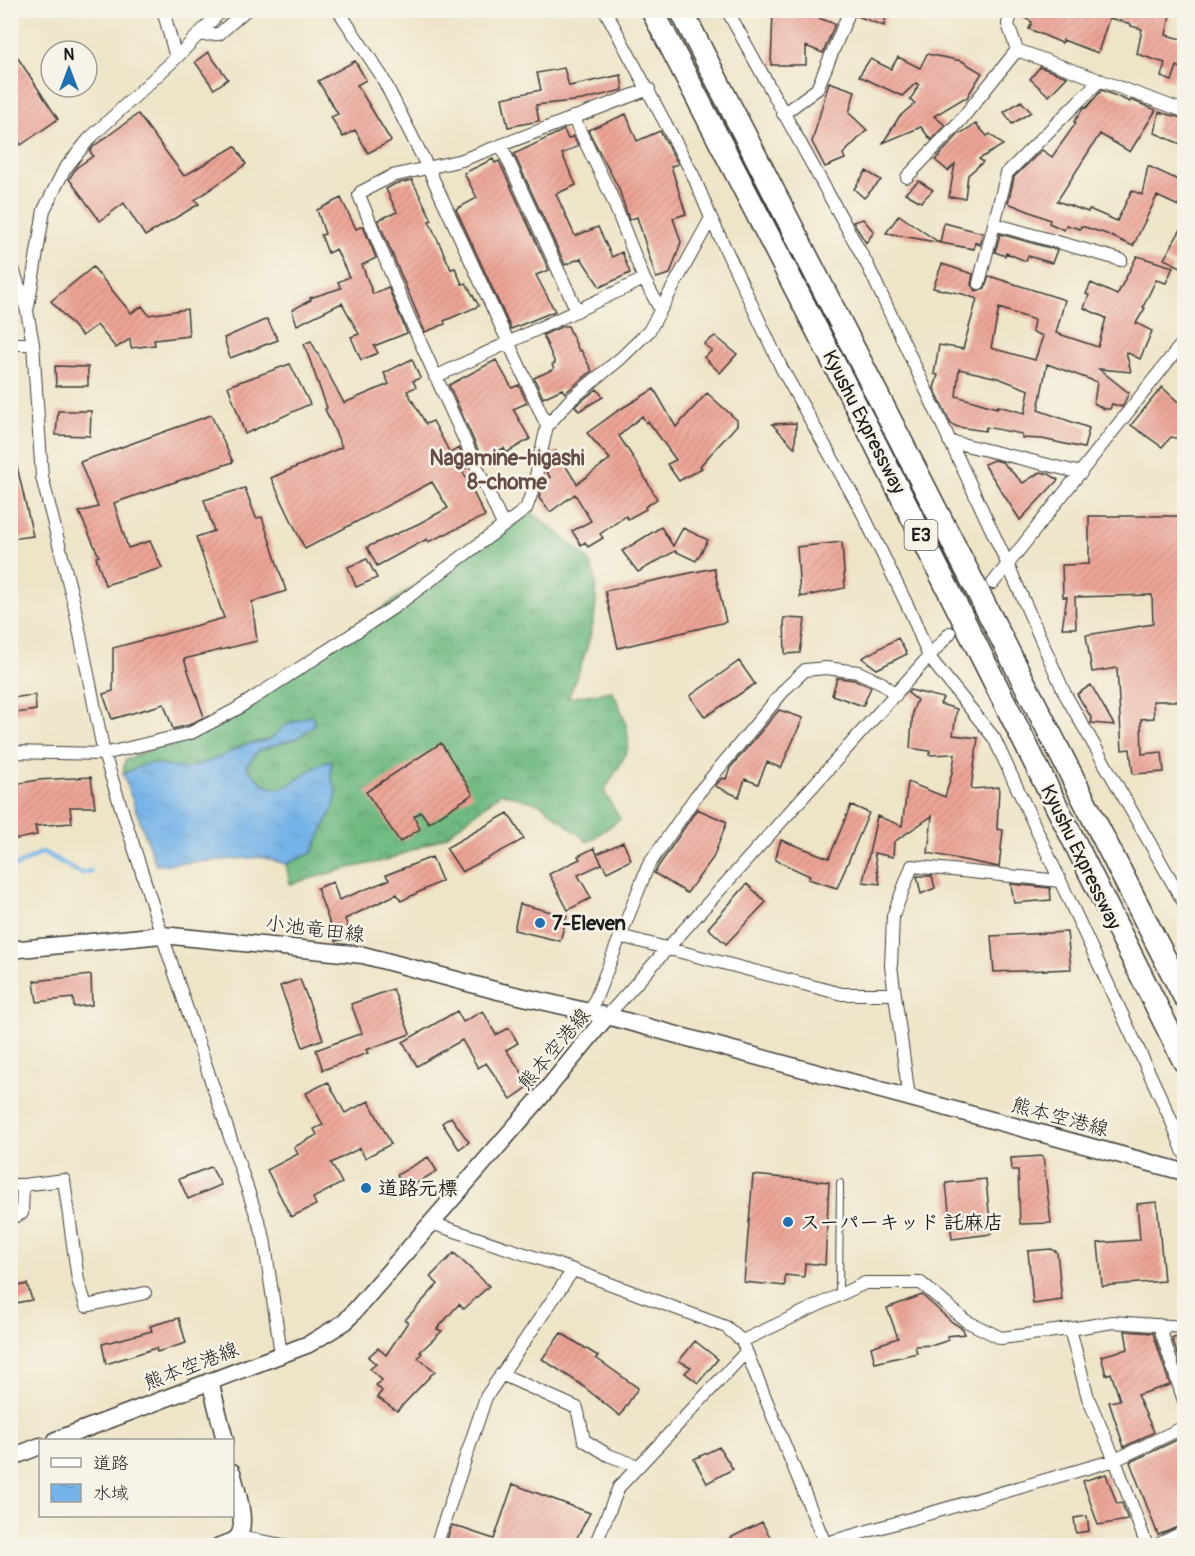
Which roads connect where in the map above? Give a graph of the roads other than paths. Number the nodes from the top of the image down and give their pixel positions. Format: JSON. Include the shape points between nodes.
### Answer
{"nodes":[{"id":1,"x":163,"y":10,"type":"edge"},
{"id":2,"x":222,"y":10,"type":"edge"},
{"id":3,"x":246,"y":10,"type":"edge"},
{"id":4,"x":338,"y":10,"type":"edge"},
{"id":5,"x":605,"y":10,"type":"edge"},
{"id":6,"x":643,"y":10,"type":"edge"},
{"id":7,"x":652,"y":10,"type":"edge"},
{"id":8,"x":681,"y":10,"type":"edge"},
{"id":9,"x":727,"y":10,"type":"edge"},
{"id":10,"x":850,"y":10,"type":"edge"},
{"id":11,"x":1013,"y":10,"type":"edge"},
{"id":12,"x":199,"y":35,"type":"junction"},
{"id":13,"x":1017,"y":50,"type":"junction"},
{"id":14,"x":176,"y":58,"type":"junction"},
{"id":15,"x":1100,"y":80,"type":"junction"},
{"id":16,"x":648,"y":88,"type":"junction"},
{"id":17,"x":1185,"y":111,"type":"edge"},
{"id":18,"x":783,"y":114,"type":"junction"},
{"id":19,"x":573,"y":117,"type":"junction"},
{"id":20,"x":717,"y":134,"type":"junction"},
{"id":21,"x":501,"y":145,"type":"junction"},
{"id":22,"x":428,"y":168,"type":"junction"},
{"id":23,"x":907,"y":177,"type":"dead end"},
{"id":24,"x":711,"y":218,"type":"junction"},
{"id":25,"x":994,"y":224,"type":"junction"},
{"id":26,"x":10,"y":260,"type":"edge"},
{"id":27,"x":1120,"y":260,"type":"dead end"},
{"id":28,"x":644,"y":279,"type":"junction"},
{"id":29,"x":979,"y":283,"type":"dead end"},
{"id":30,"x":660,"y":309,"type":"junction"},
{"id":31,"x":27,"y":311,"type":"junction"},
{"id":32,"x":577,"y":311,"type":"junction"},
{"id":33,"x":1185,"y":341,"type":"edge"},
{"id":34,"x":509,"y":343,"type":"junction"},
{"id":35,"x":10,"y":344,"type":"edge"},
{"id":36,"x":33,"y":344,"type":"junction"},
{"id":37,"x":435,"y":377,"type":"junction"},
{"id":38,"x":547,"y":426,"type":"junction"},
{"id":39,"x":949,"y":441,"type":"junction"},
{"id":40,"x":1081,"y":473,"type":"junction"},
{"id":41,"x":503,"y":525,"type":"junction"},
{"id":42,"x":1008,"y":565,"type":"junction"},
{"id":43,"x":993,"y":583,"type":"dead end"},
{"id":44,"x":950,"y":633,"type":"dead end"},
{"id":45,"x":929,"y":657,"type":"junction"},
{"id":46,"x":896,"y":695,"type":"junction"},
{"id":47,"x":10,"y":752,"type":"edge"},
{"id":48,"x":104,"y":754,"type":"junction"},
{"id":49,"x":1060,"y":881,"type":"junction"},
{"id":50,"x":1181,"y":887,"type":"edge"},
{"id":51,"x":1185,"y":903,"type":"edge"},
{"id":52,"x":162,"y":935,"type":"junction"},
{"id":53,"x":620,"y":936,"type":"junction"},
{"id":54,"x":668,"y":949,"type":"junction"},
{"id":55,"x":10,"y":950,"type":"edge"},
{"id":56,"x":894,"y":994,"type":"junction"},
{"id":57,"x":1185,"y":996,"type":"edge"},
{"id":58,"x":590,"y":1012,"type":"junction"},
{"id":59,"x":607,"y":1016,"type":"junction"},
{"id":60,"x":1185,"y":1061,"type":"edge"},
{"id":61,"x":909,"y":1097,"type":"junction"},
{"id":62,"x":1185,"y":1153,"type":"edge"},
{"id":63,"x":1185,"y":1172,"type":"edge"},
{"id":64,"x":840,"y":1183,"type":"dead end"},
{"id":65,"x":17,"y":1185,"type":"edge"},
{"id":66,"x":10,"y":1219,"type":"edge"},
{"id":67,"x":431,"y":1223,"type":"junction"},
{"id":68,"x":573,"y":1270,"type":"junction"},
{"id":69,"x":145,"y":1293,"type":"dead end"},
{"id":70,"x":839,"y":1295,"type":"junction"},
{"id":71,"x":1159,"y":1325,"type":"junction"},
{"id":72,"x":1185,"y":1327,"type":"edge"},
{"id":73,"x":1070,"y":1329,"type":"junction"},
{"id":74,"x":744,"y":1346,"type":"junction"},
{"id":75,"x":281,"y":1354,"type":"junction"},
{"id":76,"x":501,"y":1374,"type":"junction"},
{"id":77,"x":210,"y":1381,"type":"junction"},
{"id":78,"x":1185,"y":1401,"type":"edge"},
{"id":79,"x":1185,"y":1427,"type":"edge"},
{"id":80,"x":59,"y":1439,"type":"edge"},
{"id":81,"x":225,"y":1439,"type":"edge"},
{"id":82,"x":39,"y":1446,"type":"edge"},
{"id":83,"x":10,"y":1458,"type":"edge"},
{"id":84,"x":1115,"y":1461,"type":"junction"},
{"id":85,"x":638,"y":1466,"type":"junction"},
{"id":86,"x":234,"y":1481,"type":"edge"},
{"id":87,"x":1185,"y":1532,"type":"edge"},
{"id":88,"x":238,"y":1537,"type":"junction"},
{"id":89,"x":822,"y":1544,"type":"edge"},
{"id":90,"x":219,"y":1545,"type":"edge"},
{"id":91,"x":288,"y":1545,"type":"edge"},
{"id":92,"x":436,"y":1545,"type":"edge"},
{"id":93,"x":592,"y":1545,"type":"edge"},
{"id":94,"x":1147,"y":1545,"type":"edge"},
{"id":95,"x":1155,"y":1545,"type":"edge"}],
"edges":[{"from":1,"to":14,"type":"street"},
{"from":2,"to":12,"type":"street"},
{"from":3,"to":12,"type":"street","via":[[219,34]]},
{"from":4,"to":22,"type":"street","via":[[381,75]]},
{"from":5,"to":16,"type":"street"},
{"from":6,"to":20,"type":"highway"},
{"from":7,"to":20,"type":"highway","name":"Kyushu Expressway","number":"E3"},
{"from":8,"to":57,"type":"highway","name":"Kyushu Expressway","number":"E3"},
{"from":9,"to":18,"type":"street"},
{"from":10,"to":18,"type":"street","via":[[817,89]]},
{"from":11,"to":13,"type":"street","via":[[1008,24]]},
{"from":12,"to":14,"type":"street"},
{"from":13,"to":15,"type":"street"},
{"from":13,"to":23,"type":"street","via":[[960,122]]},
{"from":14,"to":31,"type":"street","via":[[90,139],[64,170],[44,210]]},
{"from":15,"to":17,"type":"street"},
{"from":15,"to":25,"type":"street","via":[[1007,172]]},
{"from":16,"to":19,"type":"street"},
{"from":16,"to":24,"type":"street"},
{"from":18,"to":39,"type":"street","via":[[868,266]]},
{"from":19,"to":21,"type":"street"},
{"from":19,"to":28,"type":"street","via":[[610,193]]},
{"from":20,"to":60,"type":"highway","name":"Kyushu Expressway","number":"E3"},
{"from":21,"to":22,"type":"street"},
{"from":21,"to":32,"type":"street"},
{"from":22,"to":34,"type":"street"},
{"from":22,"to":37,"type":"street","via":[[392,176],[359,195]]},
{"from":24,"to":30,"type":"street"},
{"from":24,"to":45,"type":"street","via":[[782,369],[861,510]]},
{"from":25,"to":27,"type":"street"},
{"from":25,"to":29,"type":"street"},
{"from":26,"to":31,"type":"street"},
{"from":28,"to":30,"type":"street"},
{"from":28,"to":32,"type":"street"},
{"from":30,"to":38,"type":"street","via":[[648,331],[570,400]]},
{"from":31,"to":36,"type":"street"},
{"from":32,"to":34,"type":"street"},
{"from":33,"to":40,"type":"street"},
{"from":34,"to":37,"type":"street"},
{"from":34,"to":38,"type":"street"},
{"from":35,"to":36,"type":"street"},
{"from":36,"to":48,"type":"street","via":[[42,477],[74,604]]},
{"from":37,"to":41,"type":"street"},
{"from":38,"to":41,"type":"street","via":[[526,509]]},
{"from":39,"to":40,"type":"street"},
{"from":39,"to":42,"type":"street"},
{"from":40,"to":42,"type":"street"},
{"from":41,"to":48,"type":"street","via":[[396,606],[235,710],[191,733]]},
{"from":42,"to":43,"type":"street"},
{"from":42,"to":50,"type":"street","via":[[1065,694]]},
{"from":44,"to":45,"type":"street"},
{"from":45,"to":46,"type":"street"},
{"from":45,"to":49,"type":"street","via":[[994,738]]},
{"from":46,"to":53,"type":"street","via":[[882,683],[858,672],[805,670],[696,796],[648,866]]},
{"from":46,"to":54,"type":"street"},
{"from":47,"to":48,"type":"street"},
{"from":48,"to":52,"type":"street"},
{"from":49,"to":56,"type":"street","via":[[912,866],[893,916]]},
{"from":49,"to":62,"type":"street"},
{"from":50,"to":51,"type":"street"},
{"from":52,"to":55,"type":"main road","name":"小池竜田線"},
{"from":52,"to":58,"type":"main road","name":"小池竜田線","via":[[363,955]]},
{"from":52,"to":75,"type":"street","via":[[264,1238]]},
{"from":53,"to":54,"type":"street"},
{"from":53,"to":58,"type":"street"},
{"from":54,"to":56,"type":"street","via":[[842,994]]},
{"from":54,"to":59,"type":"street"},
{"from":56,"to":61,"type":"street"},
{"from":58,"to":59,"type":"main road","name":"小池竜田線"},
{"from":59,"to":61,"type":"main road","name":"熊本空港線"},
{"from":59,"to":67,"type":"main road","name":"熊本空港線"},
{"from":61,"to":63,"type":"main road","name":"熊本空港線"},
{"from":64,"to":70,"type":"lane"},
{"from":65,"to":66,"type":"street","via":[[22,1213]]},
{"from":65,"to":69,"type":"street","via":[[64,1180],[78,1280],[86,1306]]},
{"from":67,"to":68,"type":"street"},
{"from":67,"to":75,"type":"main road","name":"熊本空港線","via":[[345,1322],[309,1344]]},
{"from":68,"to":74,"type":"street","via":[[726,1327]]},
{"from":68,"to":76,"type":"street"},
{"from":70,"to":73,"type":"street","via":[[865,1283],[921,1283],[966,1321],[1002,1338]]},
{"from":70,"to":74,"type":"street"},
{"from":71,"to":72,"type":"street"},
{"from":71,"to":73,"type":"street","via":[[1113,1322]]},
{"from":71,"to":78,"type":"street"},
{"from":73,"to":84,"type":"street","via":[[1088,1398]]},
{"from":74,"to":85,"type":"street"},
{"from":74,"to":89,"type":"street"},
{"from":75,"to":77,"type":"main road","name":"熊本空港線"},
{"from":76,"to":85,"type":"street","via":[[577,1408],[584,1440]]},
{"from":76,"to":92,"type":"street","via":[[486,1396]]},
{"from":77,"to":80,"type":"main road","name":"熊本空港線"},
{"from":77,"to":81,"type":"main road"},
{"from":79,"to":84,"type":"street"},
{"from":82,"to":83,"type":"main road"},
{"from":84,"to":89,"type":"street"},
{"from":84,"to":94,"type":"street"},
{"from":85,"to":93,"type":"street","via":[[619,1486]]},
{"from":86,"to":88,"type":"main road","via":[[242,1518]]},
{"from":87,"to":95,"type":"street"},
{"from":88,"to":90,"type":"main road"},
{"from":88,"to":91,"type":"street"}]}
